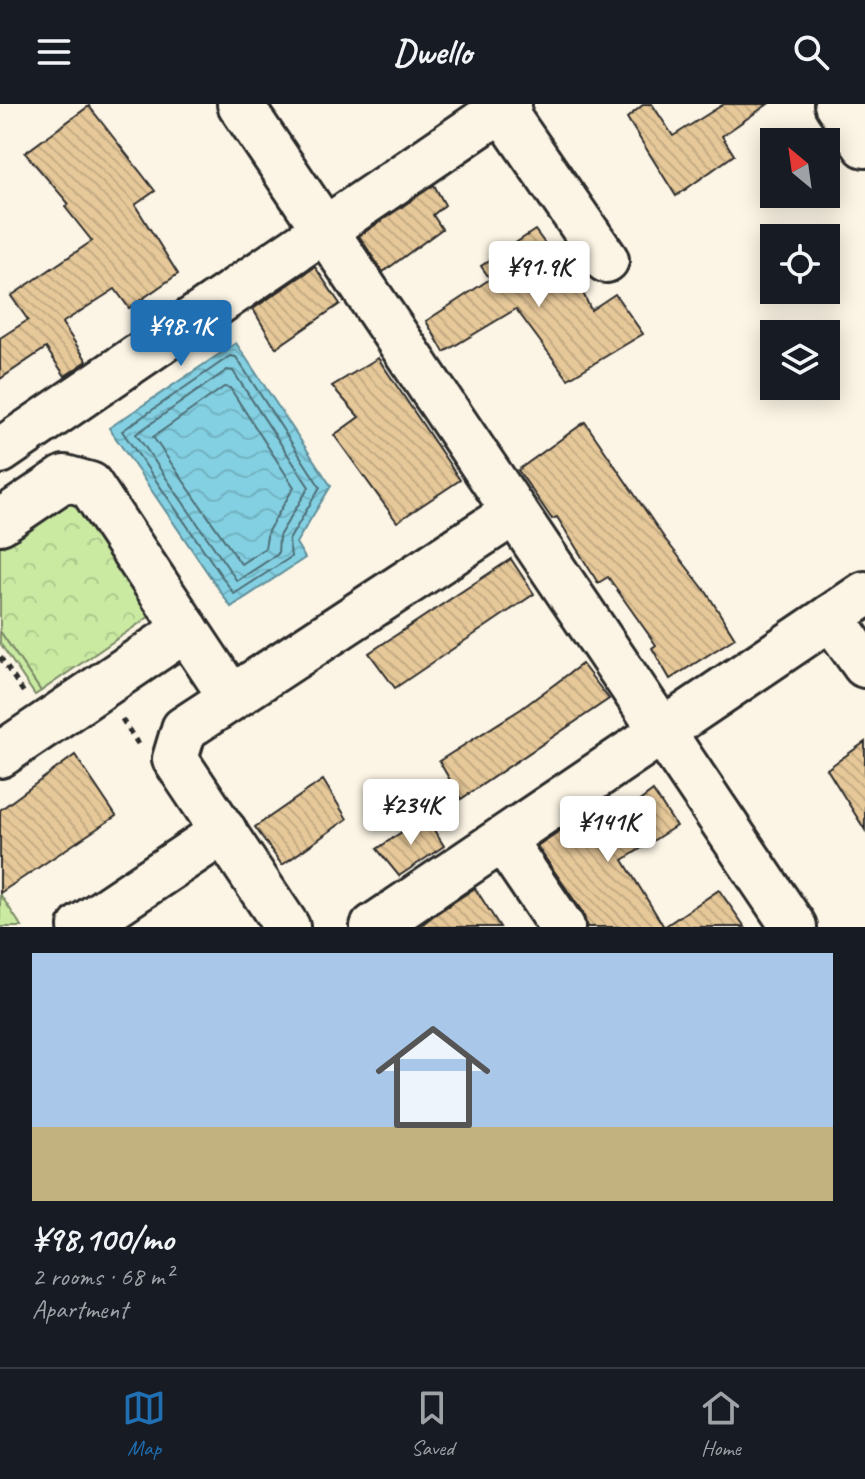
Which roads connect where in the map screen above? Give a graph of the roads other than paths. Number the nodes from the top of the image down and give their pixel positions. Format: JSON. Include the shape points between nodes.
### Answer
{"nodes":[{"id":1,"x":240,"y":104,"type":"edge"},
{"id":2,"x":837,"y":104,"type":"edge"},
{"id":3,"x":505,"y":106,"type":"edge"},
{"id":4,"x":865,"y":145,"type":"edge"},
{"id":5,"x":325,"y":230,"type":"junction"},
{"id":6,"x":606,"y":260,"type":"dead end"},
{"id":7,"x":0,"y":451,"type":"edge"},
{"id":8,"x":513,"y":513,"type":"junction"},
{"id":9,"x":0,"y":522,"type":"edge"},
{"id":10,"x":848,"y":606,"type":"edge"},
{"id":11,"x":186,"y":629,"type":"junction"},
{"id":12,"x":865,"y":665,"type":"edge"},
{"id":13,"x":231,"y":697,"type":"junction"},
{"id":14,"x":661,"y":735,"type":"junction"},
{"id":15,"x":0,"y":755,"type":"edge"},
{"id":16,"x":224,"y":831,"type":"junction"},
{"id":17,"x":503,"y":840,"type":"junction"},
{"id":18,"x":81,"y":927,"type":"edge"},
{"id":19,"x":287,"y":927,"type":"edge"},
{"id":20,"x":373,"y":927,"type":"edge"},
{"id":21,"x":562,"y":927,"type":"edge"},
{"id":22,"x":794,"y":927,"type":"edge"}],
"edges":[{"from":1,"to":5,"type":"street"},
{"from":2,"to":4,"type":"street"},
{"from":3,"to":5,"type":"street"},
{"from":3,"to":6,"type":"street"},
{"from":5,"to":7,"type":"street"},
{"from":5,"to":8,"type":"street"},
{"from":8,"to":13,"type":"street"},
{"from":8,"to":14,"type":"street"},
{"from":9,"to":11,"type":"street","via":[[65,478],[90,485]]},
{"from":10,"to":12,"type":"street"},
{"from":10,"to":14,"type":"street"},
{"from":11,"to":13,"type":"street"},
{"from":11,"to":15,"type":"street"},
{"from":13,"to":16,"type":"street","via":[[184,729],[175,759]]},
{"from":14,"to":17,"type":"street"},
{"from":14,"to":22,"type":"street"},
{"from":16,"to":18,"type":"street"},
{"from":16,"to":19,"type":"street"},
{"from":17,"to":20,"type":"street"},
{"from":17,"to":21,"type":"street"}]}
